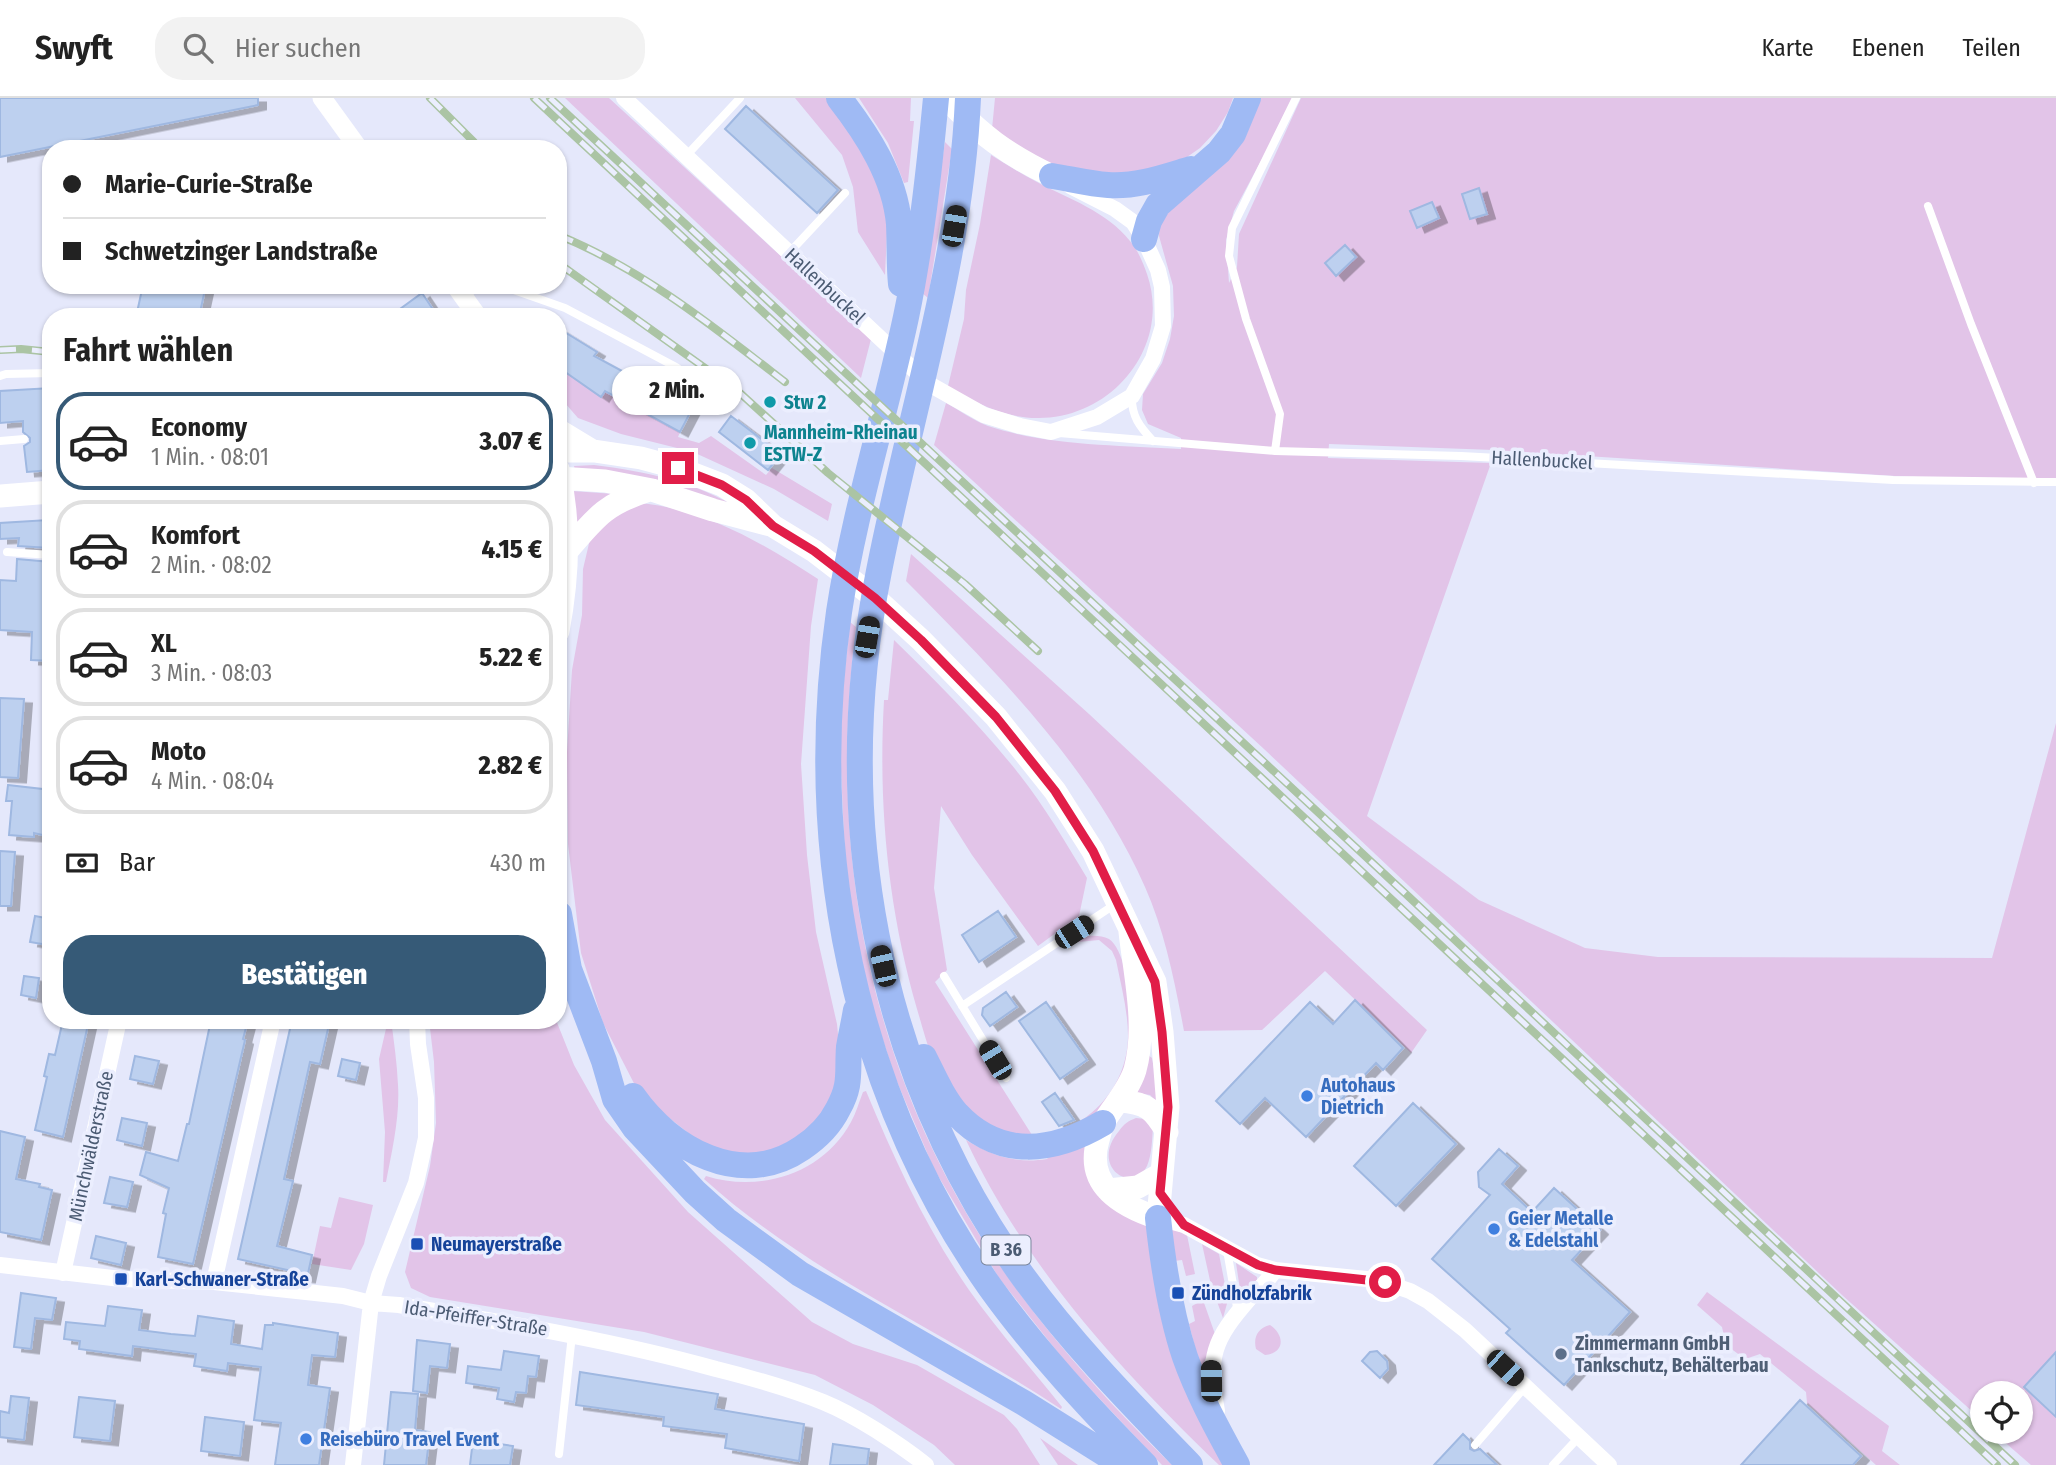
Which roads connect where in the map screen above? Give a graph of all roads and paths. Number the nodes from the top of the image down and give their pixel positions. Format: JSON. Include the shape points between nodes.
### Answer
{"nodes":[{"id":1,"x":322,"y":98,"type":"edge"},
{"id":2,"x":624,"y":98,"type":"edge"},
{"id":3,"x":740,"y":98,"type":"edge"},
{"id":4,"x":839,"y":98,"type":"edge"},
{"id":5,"x":936,"y":98,"type":"edge"},
{"id":6,"x":946,"y":98,"type":"edge"},
{"id":7,"x":968,"y":98,"type":"edge"},
{"id":8,"x":979,"y":98,"type":"edge"},
{"id":9,"x":1248,"y":98,"type":"edge"},
{"id":10,"x":1296,"y":98,"type":"edge"},
{"id":11,"x":967,"y":126,"type":"junction"},
{"id":12,"x":352,"y":140,"type":"edge"},
{"id":13,"x":686,"y":156,"type":"junction"},
{"id":14,"x":1199,"y":167,"type":"junction"},
{"id":15,"x":1052,"y":176,"type":"junction"},
{"id":16,"x":845,"y":193,"type":"dead end"},
{"id":17,"x":1928,"y":206,"type":"dead end"},
{"id":18,"x":1144,"y":239,"type":"junction"},
{"id":19,"x":789,"y":253,"type":"junction"},
{"id":20,"x":906,"y":278,"type":"junction"},
{"id":21,"x":525,"y":294,"type":"edge"},
{"id":22,"x":562,"y":308,"type":"edge"},
{"id":23,"x":567,"y":310,"type":"edge"},
{"id":24,"x":42,"y":373,"type":"edge"},
{"id":25,"x":0,"y":376,"type":"edge"},
{"id":26,"x":1132,"y":396,"type":"junction"},
{"id":27,"x":727,"y":406,"type":"dead end"},
{"id":28,"x":1051,"y":432,"type":"junction"},
{"id":29,"x":567,"y":435,"type":"edge"},
{"id":30,"x":23,"y":439,"type":"dead end"},
{"id":31,"x":0,"y":441,"type":"edge"},
{"id":32,"x":1153,"y":441,"type":"junction"},
{"id":33,"x":567,"y":451,"type":"edge"},
{"id":34,"x":594,"y":451,"type":"junction"},
{"id":35,"x":1275,"y":451,"type":"junction"},
{"id":36,"x":567,"y":476,"type":"edge"},
{"id":37,"x":2056,"y":482,"type":"edge"},
{"id":38,"x":2034,"y":483,"type":"junction"},
{"id":39,"x":652,"y":490,"type":"junction"},
{"id":40,"x":42,"y":493,"type":"edge"},
{"id":41,"x":0,"y":496,"type":"edge"},
{"id":42,"x":773,"y":526,"type":"junction"},
{"id":43,"x":567,"y":551,"type":"edge"},
{"id":44,"x":7,"y":552,"type":"dead end"},
{"id":45,"x":42,"y":554,"type":"edge"},
{"id":46,"x":1119,"y":902,"type":"junction"},
{"id":47,"x":1130,"y":932,"type":"junction"},
{"id":48,"x":567,"y":972,"type":"edge"},
{"id":49,"x":944,"y":976,"type":"dead end"},
{"id":50,"x":889,"y":993,"type":"junction"},
{"id":51,"x":857,"y":1001,"type":"junction"},
{"id":52,"x":962,"y":1006,"type":"junction"},
{"id":53,"x":116,"y":1029,"type":"edge"},
{"id":54,"x":271,"y":1029,"type":"edge"},
{"id":55,"x":417,"y":1029,"type":"edge"},
{"id":56,"x":604,"y":1061,"type":"junction"},
{"id":57,"x":1006,"y":1078,"type":"dead end"},
{"id":58,"x":1120,"y":1101,"type":"junction"},
{"id":59,"x":1103,"y":1123,"type":"junction"},
{"id":60,"x":1167,"y":1132,"type":"junction"},
{"id":61,"x":1108,"y":1190,"type":"junction"},
{"id":62,"x":1160,"y":1195,"type":"junction"},
{"id":63,"x":1184,"y":1225,"type":"junction"},
{"id":64,"x":1227,"y":1248,"type":"junction"},
{"id":65,"x":0,"y":1265,"type":"edge"},
{"id":66,"x":1275,"y":1270,"type":"junction"},
{"id":67,"x":63,"y":1273,"type":"junction"},
{"id":68,"x":214,"y":1282,"type":"junction"},
{"id":69,"x":371,"y":1303,"type":"junction"},
{"id":70,"x":1238,"y":1312,"type":"junction"},
{"id":71,"x":572,"y":1334,"type":"junction"},
{"id":72,"x":1525,"y":1387,"type":"junction"},
{"id":73,"x":1578,"y":1437,"type":"junction"},
{"id":74,"x":1223,"y":1438,"type":"junction"},
{"id":75,"x":1475,"y":1446,"type":"dead end"},
{"id":76,"x":559,"y":1454,"type":"dead end"},
{"id":77,"x":1601,"y":1462,"type":"edge"},
{"id":78,"x":1237,"y":1464,"type":"edge"},
{"id":79,"x":353,"y":1465,"type":"edge"},
{"id":80,"x":926,"y":1465,"type":"edge"},
{"id":81,"x":1123,"y":1465,"type":"edge"},
{"id":82,"x":1145,"y":1465,"type":"edge"},
{"id":83,"x":1190,"y":1465,"type":"edge"},
{"id":84,"x":1553,"y":1465,"type":"edge"}],
"edges":[{"from":1,"to":12,"type":"street"},
{"from":2,"to":13,"type":"street","name":"Hallenbuckel"},
{"from":3,"to":13,"type":"lane"},
{"from":4,"to":20,"type":"highway","via":[[869,140],[889,182]]},
{"from":5,"to":20,"type":"highway","via":[[929,178]]},
{"from":6,"to":15,"type":"main road","via":[[1000,148]]},
{"from":7,"to":11,"type":"highway","number":"B 36"},
{"from":8,"to":11,"type":"highway"},
{"from":9,"to":14,"type":"highway","via":[[1233,134]]},
{"from":10,"to":35,"type":"lane","via":[[1232,228],[1229,256],[1280,414]]},
{"from":11,"to":50,"type":"highway","number":"B 36","via":[[939,309],[867,637],[859,737],[862,833]]},
{"from":13,"to":19,"type":"street","name":"Hallenbuckel"},
{"from":14,"to":15,"type":"highway","via":[[1124,185]]},
{"from":14,"to":18,"type":"highway","via":[[1158,205]]},
{"from":15,"to":18,"type":"street","via":[[1115,209],[1133,222]]},
{"from":16,"to":19,"type":"lane"},
{"from":17,"to":38,"type":"lane"},
{"from":18,"to":26,"type":"street","via":[[1162,287],[1163,326],[1153,359]]},
{"from":19,"to":28,"type":"street","name":"Hallenbuckel","via":[[929,384],[984,415]]},
{"from":20,"to":51,"type":"highway","number":"B 36","via":[[905,321],[854,534],[839,611],[830,696],[831,844]]},
{"from":21,"to":22,"type":"lane"},
{"from":23,"to":27,"type":"lane","via":[[676,367]]},
{"from":24,"to":25,"type":"lane"},
{"from":26,"to":28,"type":"street","name":"Hallenbuckel","via":[[1097,417]]},
{"from":26,"to":32,"type":"lane","via":[[1135,419]]},
{"from":28,"to":32,"type":"lane","name":"Hallenbuckel"},
{"from":29,"to":34,"type":"main road"},
{"from":30,"to":31,"type":"lane"},
{"from":32,"to":35,"type":"lane","name":"Hallenbuckel"},
{"from":33,"to":34,"type":"main road"},
{"from":34,"to":42,"type":"main road","via":[[641,458],[722,485]]},
{"from":35,"to":38,"type":"lane","name":"Hallenbuckel"},
{"from":36,"to":39,"type":"main road"},
{"from":37,"to":38,"type":"lane","name":"Hallenbuckel"},
{"from":39,"to":42,"type":"main road"},
{"from":39,"to":43,"type":"main road","via":[[607,508]]},
{"from":40,"to":41,"type":"main road"},
{"from":42,"to":46,"type":"main road","via":[[875,598],[996,717],[1055,791]]},
{"from":44,"to":45,"type":"lane"},
{"from":46,"to":47,"type":"main road"},
{"from":46,"to":52,"type":"lane"},
{"from":47,"to":58,"type":"main road","via":[[1140,1030],[1135,1071]]},
{"from":47,"to":60,"type":"main road","via":[[1155,982],[1167,1085]]},
{"from":48,"to":56,"type":"highway"},
{"from":49,"to":52,"type":"lane"},
{"from":50,"to":59,"type":"highway","via":[[945,1098],[972,1127],[995,1140],[1023,1147],[1074,1139]]},
{"from":50,"to":83,"type":"highway","number":"B 36","via":[[931,1117],[1005,1249],[1065,1330]]},
{"from":51,"to":56,"type":"highway","via":[[850,1074],[838,1110],[812,1141],[774,1162],[733,1165],[693,1152],[645,1114]]},
{"from":51,"to":82,"type":"highway","number":"B 36","via":[[878,1069],[945,1215],[1028,1336]]},
{"from":52,"to":57,"type":"lane"},
{"from":53,"to":67,"type":"street","name":"Münchwälderstraße"},
{"from":54,"to":68,"type":"street"},
{"from":55,"to":69,"type":"street","via":[[426,1138]]},
{"from":56,"to":81,"type":"highway","via":[[615,1099],[635,1128],[726,1220],[800,1274]]},
{"from":58,"to":59,"type":"main road"},
{"from":58,"to":60,"type":"main road","via":[[1150,1108]]},
{"from":59,"to":61,"type":"main road","via":[[1094,1162]]},
{"from":60,"to":62,"type":"main road"},
{"from":61,"to":62,"type":"main road","via":[[1138,1187]]},
{"from":61,"to":62,"type":"main road","via":[[1125,1204]]},
{"from":62,"to":63,"type":"street"},
{"from":62,"to":63,"type":"street"},
{"from":62,"to":74,"type":"highway","via":[[1163,1265],[1175,1324]]},
{"from":63,"to":64,"type":"street"},
{"from":64,"to":66,"type":"street"},
{"from":64,"to":70,"type":"lane"},
{"from":65,"to":67,"type":"street","name":"Ida-Pfeiffer-Straße"},
{"from":66,"to":70,"type":"street"},
{"from":66,"to":72,"type":"street","via":[[1377,1280],[1410,1291],[1465,1330]]},
{"from":67,"to":68,"type":"street","name":"Ida-Pfeiffer-Straße"},
{"from":68,"to":69,"type":"street","name":"Ida-Pfeiffer-Straße"},
{"from":69,"to":71,"type":"street","name":"Ida-Pfeiffer-Straße"},
{"from":69,"to":79,"type":"street"},
{"from":70,"to":74,"type":"street","via":[[1222,1336],[1211,1366]]},
{"from":71,"to":76,"type":"lane"},
{"from":71,"to":80,"type":"street","name":"Ida-Pfeiffer-Straße","via":[[660,1353],[825,1402]]},
{"from":72,"to":73,"type":"street"},
{"from":72,"to":75,"type":"lane"},
{"from":73,"to":77,"type":"street"},
{"from":73,"to":84,"type":"lane"},
{"from":74,"to":78,"type":"highway"}]}
